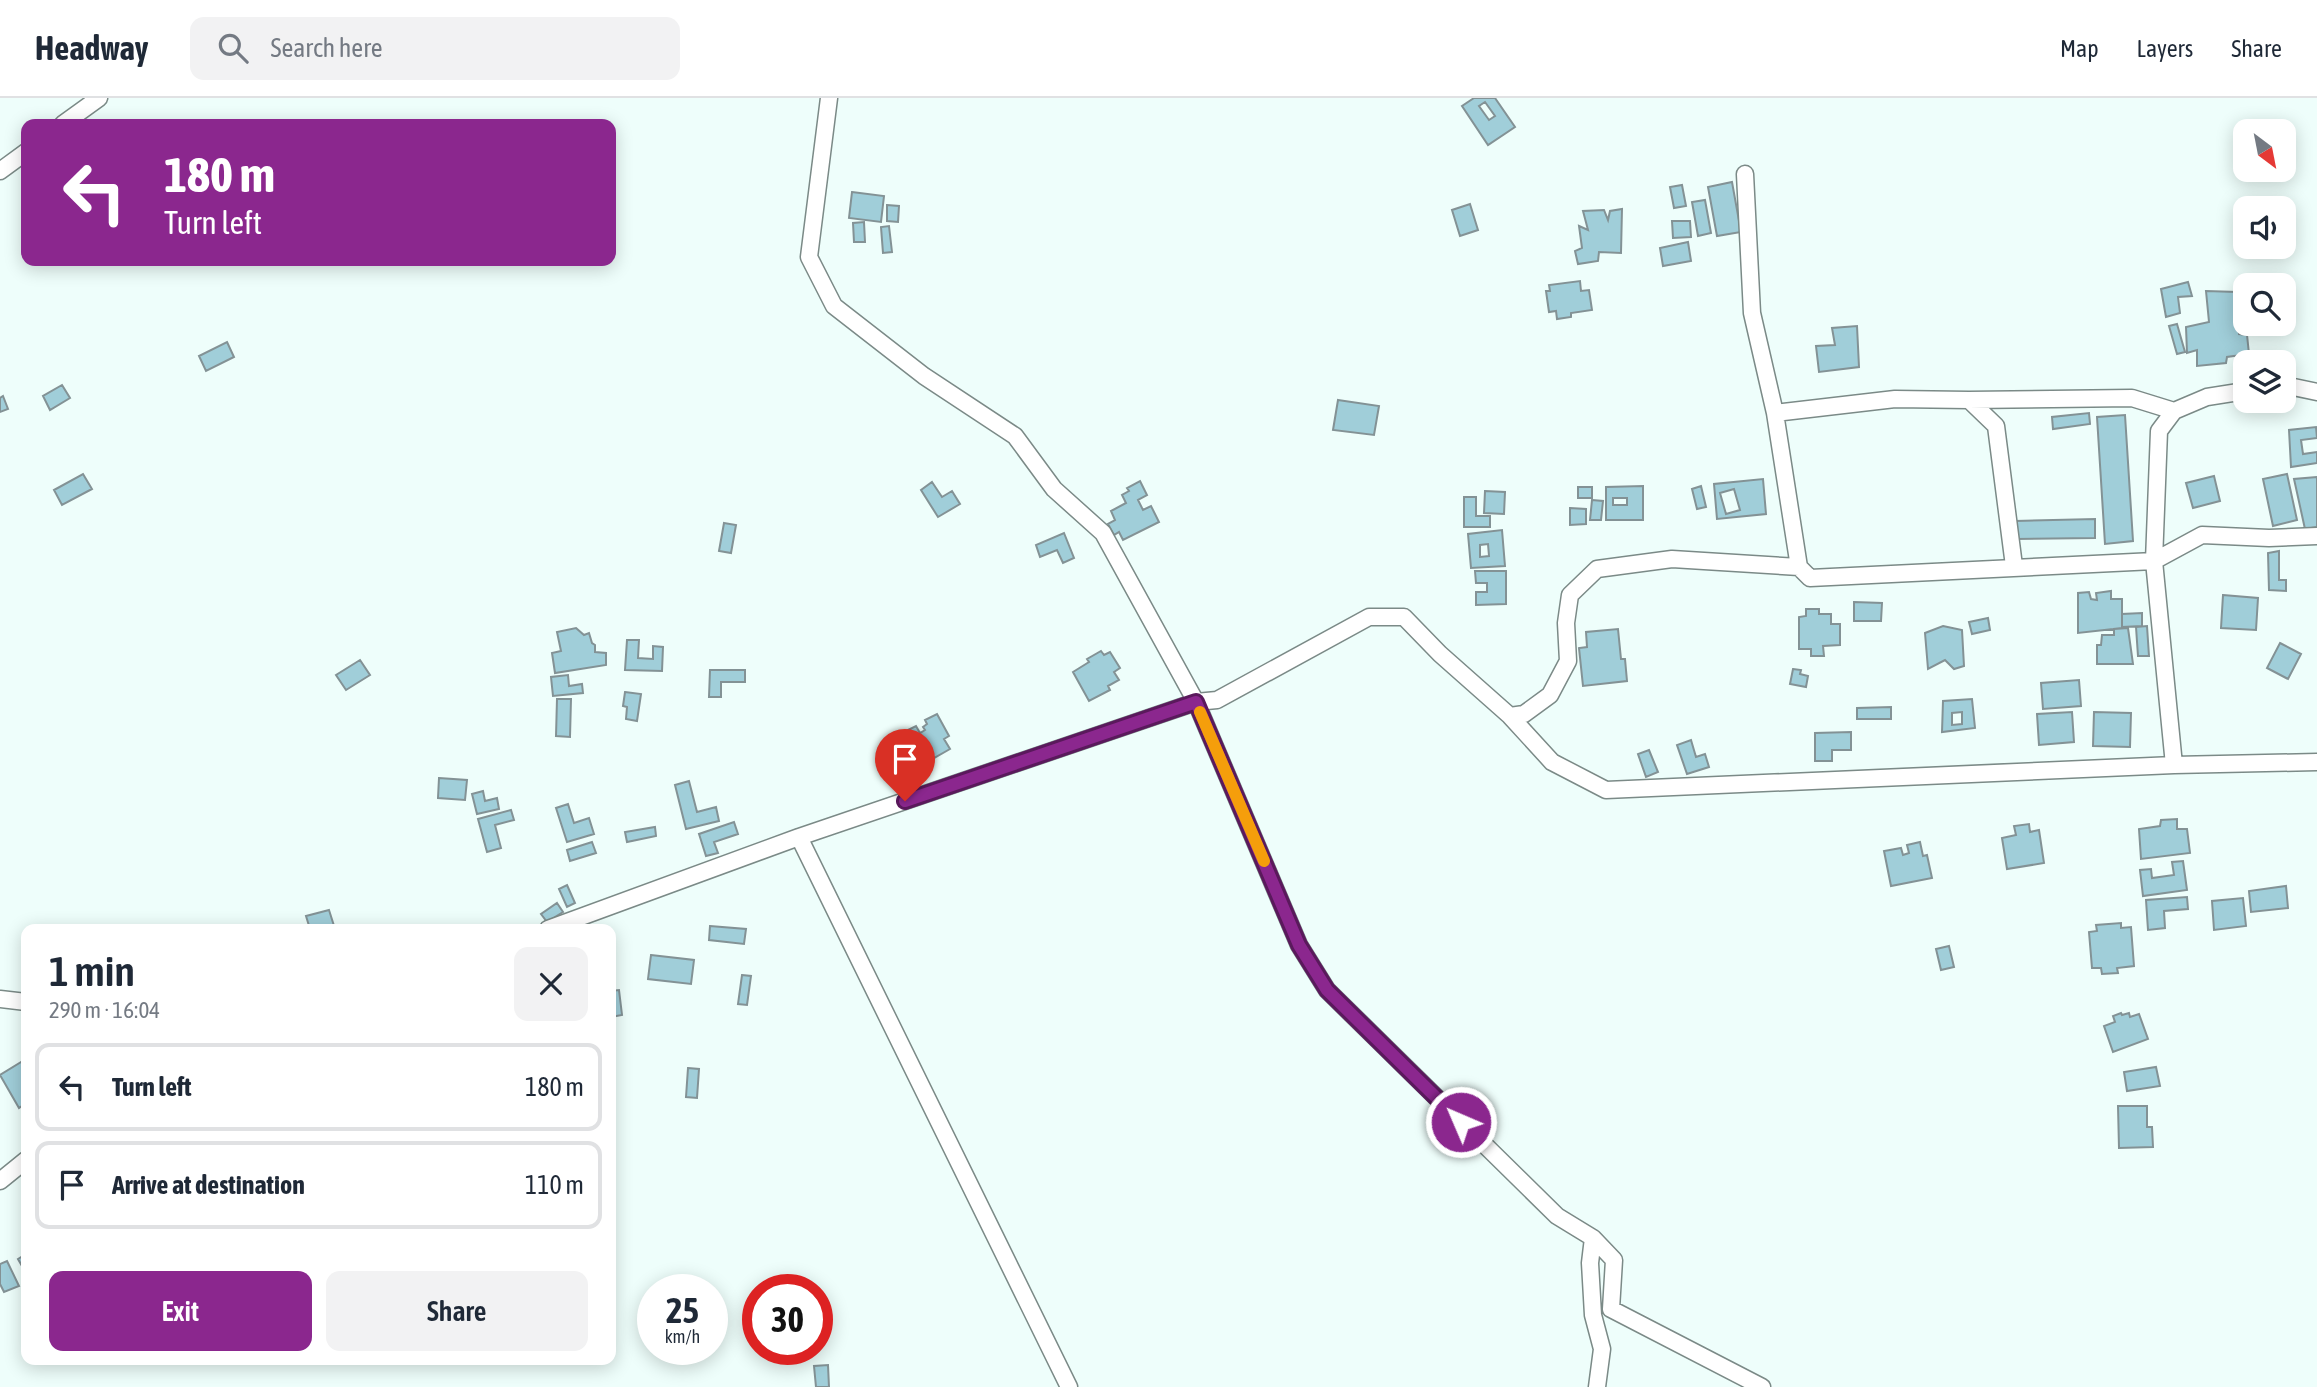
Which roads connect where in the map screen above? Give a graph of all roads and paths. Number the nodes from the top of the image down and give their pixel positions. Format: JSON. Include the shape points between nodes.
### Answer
{"nodes":[{"id":1,"x":99,"y":98,"type":"edge"},
{"id":2,"x":829,"y":98,"type":"edge"},
{"id":3,"x":70,"y":119,"type":"edge"},
{"id":4,"x":21,"y":156,"type":"edge"},
{"id":5,"x":0,"y":171,"type":"edge"},
{"id":6,"x":1745,"y":174,"type":"dead end"},
{"id":7,"x":2296,"y":388,"type":"edge"},
{"id":8,"x":2317,"y":392,"type":"edge"},
{"id":9,"x":2233,"y":393,"type":"edge"},
{"id":10,"x":1969,"y":400,"type":"junction"},
{"id":11,"x":2174,"y":411,"type":"junction"},
{"id":12,"x":1775,"y":413,"type":"junction"},
{"id":13,"x":2317,"y":536,"type":"edge"},
{"id":14,"x":2154,"y":561,"type":"junction"},
{"id":15,"x":2014,"y":566,"type":"junction"},
{"id":16,"x":1800,"y":567,"type":"junction"},
{"id":17,"x":1196,"y":702,"type":"junction"},
{"id":18,"x":1510,"y":716,"type":"junction"},
{"id":19,"x":2317,"y":762,"type":"edge"},
{"id":20,"x":2174,"y":765,"type":"junction"},
{"id":21,"x":799,"y":837,"type":"junction"},
{"id":22,"x":562,"y":924,"type":"edge"},
{"id":23,"x":0,"y":999,"type":"edge"},
{"id":24,"x":21,"y":1001,"type":"edge"},
{"id":25,"x":21,"y":1164,"type":"edge"},
{"id":26,"x":0,"y":1181,"type":"edge"},
{"id":27,"x":1593,"y":1238,"type":"junction"},
{"id":28,"x":1069,"y":1387,"type":"edge"},
{"id":29,"x":1597,"y":1387,"type":"edge"},
{"id":30,"x":1762,"y":1387,"type":"edge"}],
"edges":[{"from":1,"to":3,"type":"street"},
{"from":2,"to":17,"type":"street","via":[[809,257],[834,306],[924,376],[1015,436],[1054,489],[1103,533]]},
{"from":4,"to":5,"type":"street"},
{"from":6,"to":12,"type":"street","via":[[1752,313]]},
{"from":7,"to":8,"type":"street"},
{"from":9,"to":11,"type":"street","via":[[2207,397]]},
{"from":10,"to":11,"type":"street","via":[[2132,398]]},
{"from":10,"to":12,"type":"street","via":[[1895,399]]},
{"from":10,"to":15,"type":"street","via":[[1996,426]]},
{"from":11,"to":14,"type":"street","via":[[2159,431]]},
{"from":12,"to":16,"type":"street"},
{"from":13,"to":14,"type":"street","via":[[2202,535]]},
{"from":14,"to":15,"type":"street"},
{"from":14,"to":20,"type":"street"},
{"from":15,"to":16,"type":"street","via":[[1810,578]]},
{"from":16,"to":18,"type":"street","via":[[1672,559],[1597,569],[1570,595],[1568,661],[1550,695],[1524,714]]},
{"from":17,"to":18,"type":"street","via":[[1217,701],[1369,617],[1404,617]]},
{"from":17,"to":21,"type":"street"},
{"from":17,"to":27,"type":"street","via":[[1299,945],[1327,990],[1557,1216]]},
{"from":18,"to":20,"type":"street","via":[[1552,762],[1606,790]]},
{"from":19,"to":20,"type":"street"},
{"from":21,"to":22,"type":"street"},
{"from":21,"to":28,"type":"street"},
{"from":23,"to":24,"type":"street"},
{"from":25,"to":26,"type":"street"},
{"from":27,"to":29,"type":"street","via":[[1593,1315],[1602,1349]]},
{"from":27,"to":30,"type":"street","via":[[1614,1260],[1611,1309]]}]}
